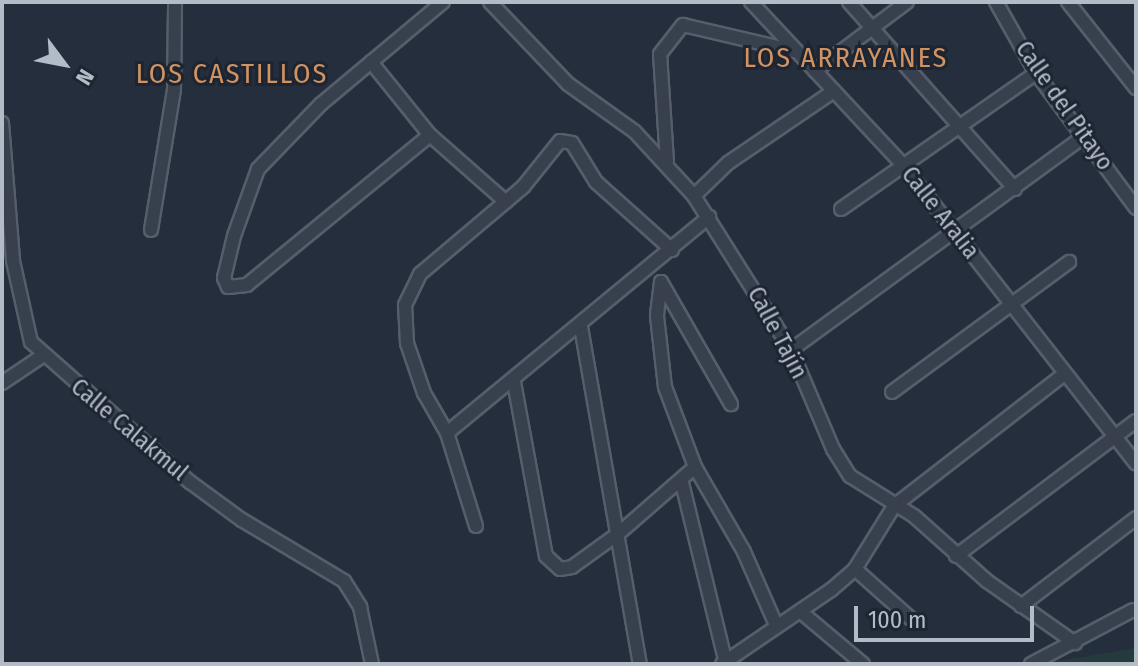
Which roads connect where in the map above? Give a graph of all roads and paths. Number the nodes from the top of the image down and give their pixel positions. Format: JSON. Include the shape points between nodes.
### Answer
{"nodes":[{"id":1,"x":175,"y":2,"type":"edge"},
{"id":2,"x":443,"y":2,"type":"edge"},
{"id":3,"x":490,"y":2,"type":"edge"},
{"id":4,"x":751,"y":2,"type":"edge"},
{"id":5,"x":849,"y":2,"type":"edge"},
{"id":6,"x":907,"y":2,"type":"edge"},
{"id":7,"x":996,"y":2,"type":"edge"},
{"id":8,"x":1068,"y":2,"type":"edge"},
{"id":9,"x":872,"y":27,"type":"junction"},
{"id":10,"x":795,"y":51,"type":"junction"},
{"id":11,"x":371,"y":62,"type":"junction"},
{"id":12,"x":815,"y":71,"type":"junction"},
{"id":13,"x":1036,"y":73,"type":"junction"},
{"id":14,"x":1136,"y":88,"type":"edge"},
{"id":15,"x":834,"y":91,"type":"junction"},
{"id":16,"x":2,"y":123,"type":"edge"},
{"id":17,"x":962,"y":124,"type":"junction"},
{"id":18,"x":430,"y":135,"type":"junction"},
{"id":19,"x":1084,"y":136,"type":"junction"},
{"id":20,"x":667,"y":162,"type":"junction"},
{"id":21,"x":902,"y":164,"type":"junction"},
{"id":22,"x":1015,"y":189,"type":"junction"},
{"id":23,"x":694,"y":196,"type":"junction"},
{"id":24,"x":506,"y":202,"type":"junction"},
{"id":25,"x":1136,"y":208,"type":"edge"},
{"id":26,"x":841,"y":209,"type":"dead end"},
{"id":27,"x":709,"y":217,"type":"junction"},
{"id":28,"x":151,"y":230,"type":"dead end"},
{"id":29,"x":955,"y":230,"type":"junction"},
{"id":30,"x":672,"y":250,"type":"junction"},
{"id":31,"x":1069,"y":262,"type":"dead end"},
{"id":32,"x":653,"y":266,"type":"junction"},
{"id":33,"x":661,"y":282,"type":"junction"},
{"id":34,"x":1010,"y":304,"type":"junction"},
{"id":35,"x":581,"y":327,"type":"junction"},
{"id":36,"x":791,"y":350,"type":"junction"},
{"id":37,"x":42,"y":356,"type":"junction"},
{"id":38,"x":1063,"y":375,"type":"junction"},
{"id":39,"x":4,"y":376,"type":"edge"},
{"id":40,"x":514,"y":382,"type":"junction"},
{"id":41,"x":892,"y":392,"type":"dead end"},
{"id":42,"x":731,"y":404,"type":"dead end"},
{"id":43,"x":1136,"y":421,"type":"edge"},
{"id":44,"x":447,"y":433,"type":"junction"},
{"id":45,"x":1114,"y":437,"type":"junction"},
{"id":46,"x":1136,"y":464,"type":"edge"},
{"id":47,"x":695,"y":467,"type":"junction"},
{"id":48,"x":682,"y":483,"type":"junction"},
{"id":49,"x":894,"y":506,"type":"junction"},
{"id":50,"x":1136,"y":518,"type":"edge"},
{"id":51,"x":476,"y":526,"type":"dead end"},
{"id":52,"x":618,"y":534,"type":"junction"},
{"id":53,"x":956,"y":556,"type":"junction"},
{"id":54,"x":855,"y":569,"type":"junction"},
{"id":55,"x":1021,"y":606,"type":"junction"},
{"id":56,"x":1133,"y":610,"type":"dead end"},
{"id":57,"x":801,"y":612,"type":"junction"},
{"id":58,"x":910,"y":618,"type":"dead end"},
{"id":59,"x":776,"y":625,"type":"junction"},
{"id":60,"x":1075,"y":643,"type":"junction"},
{"id":61,"x":726,"y":663,"type":"edge"},
{"id":62,"x":372,"y":664,"type":"edge"},
{"id":63,"x":640,"y":664,"type":"edge"},
{"id":64,"x":863,"y":664,"type":"edge"},
{"id":65,"x":1031,"y":664,"type":"edge"}],
"edges":[{"from":1,"to":28,"type":"street","via":[[174,90]]},
{"from":2,"to":11,"type":"street"},
{"from":3,"to":20,"type":"street","name":"Calle Tajín","via":[[568,84]]},
{"from":4,"to":10,"type":"street","name":"Calle Aralia"},
{"from":5,"to":9,"type":"street"},
{"from":6,"to":9,"type":"street"},
{"from":7,"to":13,"type":"street","name":"Calle del Pitayo"},
{"from":8,"to":14,"type":"street"},
{"from":9,"to":12,"type":"street"},
{"from":9,"to":17,"type":"street"},
{"from":10,"to":12,"type":"street","name":"Calle Aralia"},
{"from":10,"to":20,"type":"street","via":[[683,25],[660,54]]},
{"from":11,"to":18,"type":"street"},
{"from":11,"to":18,"type":"street","via":[[258,169],[234,236],[225,283],[232,288],[247,285]]},
{"from":12,"to":15,"type":"street","name":"Calle Aralia"},
{"from":13,"to":17,"type":"street"},
{"from":13,"to":19,"type":"street","name":"Calle del Pitayo"},
{"from":15,"to":21,"type":"street","name":"Calle Aralia"},
{"from":15,"to":23,"type":"street","via":[[728,163]]},
{"from":16,"to":37,"type":"street","name":"Calle Calakmul","via":[[13,261],[28,331]]},
{"from":17,"to":21,"type":"street"},
{"from":17,"to":22,"type":"street"},
{"from":18,"to":24,"type":"street"},
{"from":19,"to":22,"type":"street"},
{"from":19,"to":25,"type":"street","name":"Calle del Pitayo"},
{"from":20,"to":23,"type":"street","name":"Calle Tajín"},
{"from":21,"to":26,"type":"street"},
{"from":21,"to":29,"type":"street","name":"Calle Aralia"},
{"from":22,"to":29,"type":"street"},
{"from":23,"to":27,"type":"street","name":"Calle Tajín"},
{"from":24,"to":30,"type":"street","via":[[536,172],[548,149],[566,140],[596,182]]},
{"from":24,"to":44,"type":"street","via":[[420,274],[405,305],[407,343],[424,393]]},
{"from":27,"to":30,"type":"street"},
{"from":27,"to":36,"type":"street","name":"Calle Tajín"},
{"from":29,"to":34,"type":"street","name":"Calle Aralia"},
{"from":29,"to":36,"type":"street"},
{"from":30,"to":32,"type":"street"},
{"from":31,"to":34,"type":"street"},
{"from":32,"to":33,"type":"street"},
{"from":32,"to":35,"type":"street"},
{"from":33,"to":42,"type":"street"},
{"from":33,"to":47,"type":"street","via":[[657,316],[665,387]]},
{"from":34,"to":38,"type":"street","name":"Calle Aralia"},
{"from":34,"to":41,"type":"street"},
{"from":35,"to":40,"type":"street"},
{"from":35,"to":52,"type":"street"},
{"from":36,"to":49,"type":"street","name":"Calle Tajín","via":[[840,463],[863,488]]},
{"from":37,"to":39,"type":"street"},
{"from":37,"to":62,"type":"street","name":"Calle Calakmul","via":[[200,490],[344,581],[360,607]]},
{"from":38,"to":45,"type":"street","name":"Calle Aralia"},
{"from":38,"to":49,"type":"street"},
{"from":40,"to":44,"type":"street"},
{"from":40,"to":52,"type":"street","via":[[546,556],[560,569],[572,567]]},
{"from":43,"to":45,"type":"street"},
{"from":44,"to":51,"type":"street"},
{"from":45,"to":46,"type":"street","name":"Calle Aralia"},
{"from":45,"to":53,"type":"street"},
{"from":47,"to":48,"type":"street"},
{"from":47,"to":59,"type":"street","via":[[744,552]]},
{"from":48,"to":52,"type":"street"},
{"from":48,"to":61,"type":"street"},
{"from":49,"to":53,"type":"street","name":"Calle Tajín","via":[[926,525]]},
{"from":49,"to":54,"type":"street"},
{"from":50,"to":55,"type":"street"},
{"from":52,"to":63,"type":"street"},
{"from":53,"to":55,"type":"street","name":"Calle Tajín"},
{"from":54,"to":57,"type":"street"},
{"from":54,"to":58,"type":"street"},
{"from":55,"to":60,"type":"street","name":"Calle Tajín"},
{"from":56,"to":60,"type":"street"},
{"from":57,"to":59,"type":"street"},
{"from":57,"to":64,"type":"street"},
{"from":59,"to":61,"type":"street"},
{"from":60,"to":65,"type":"street"}]}
